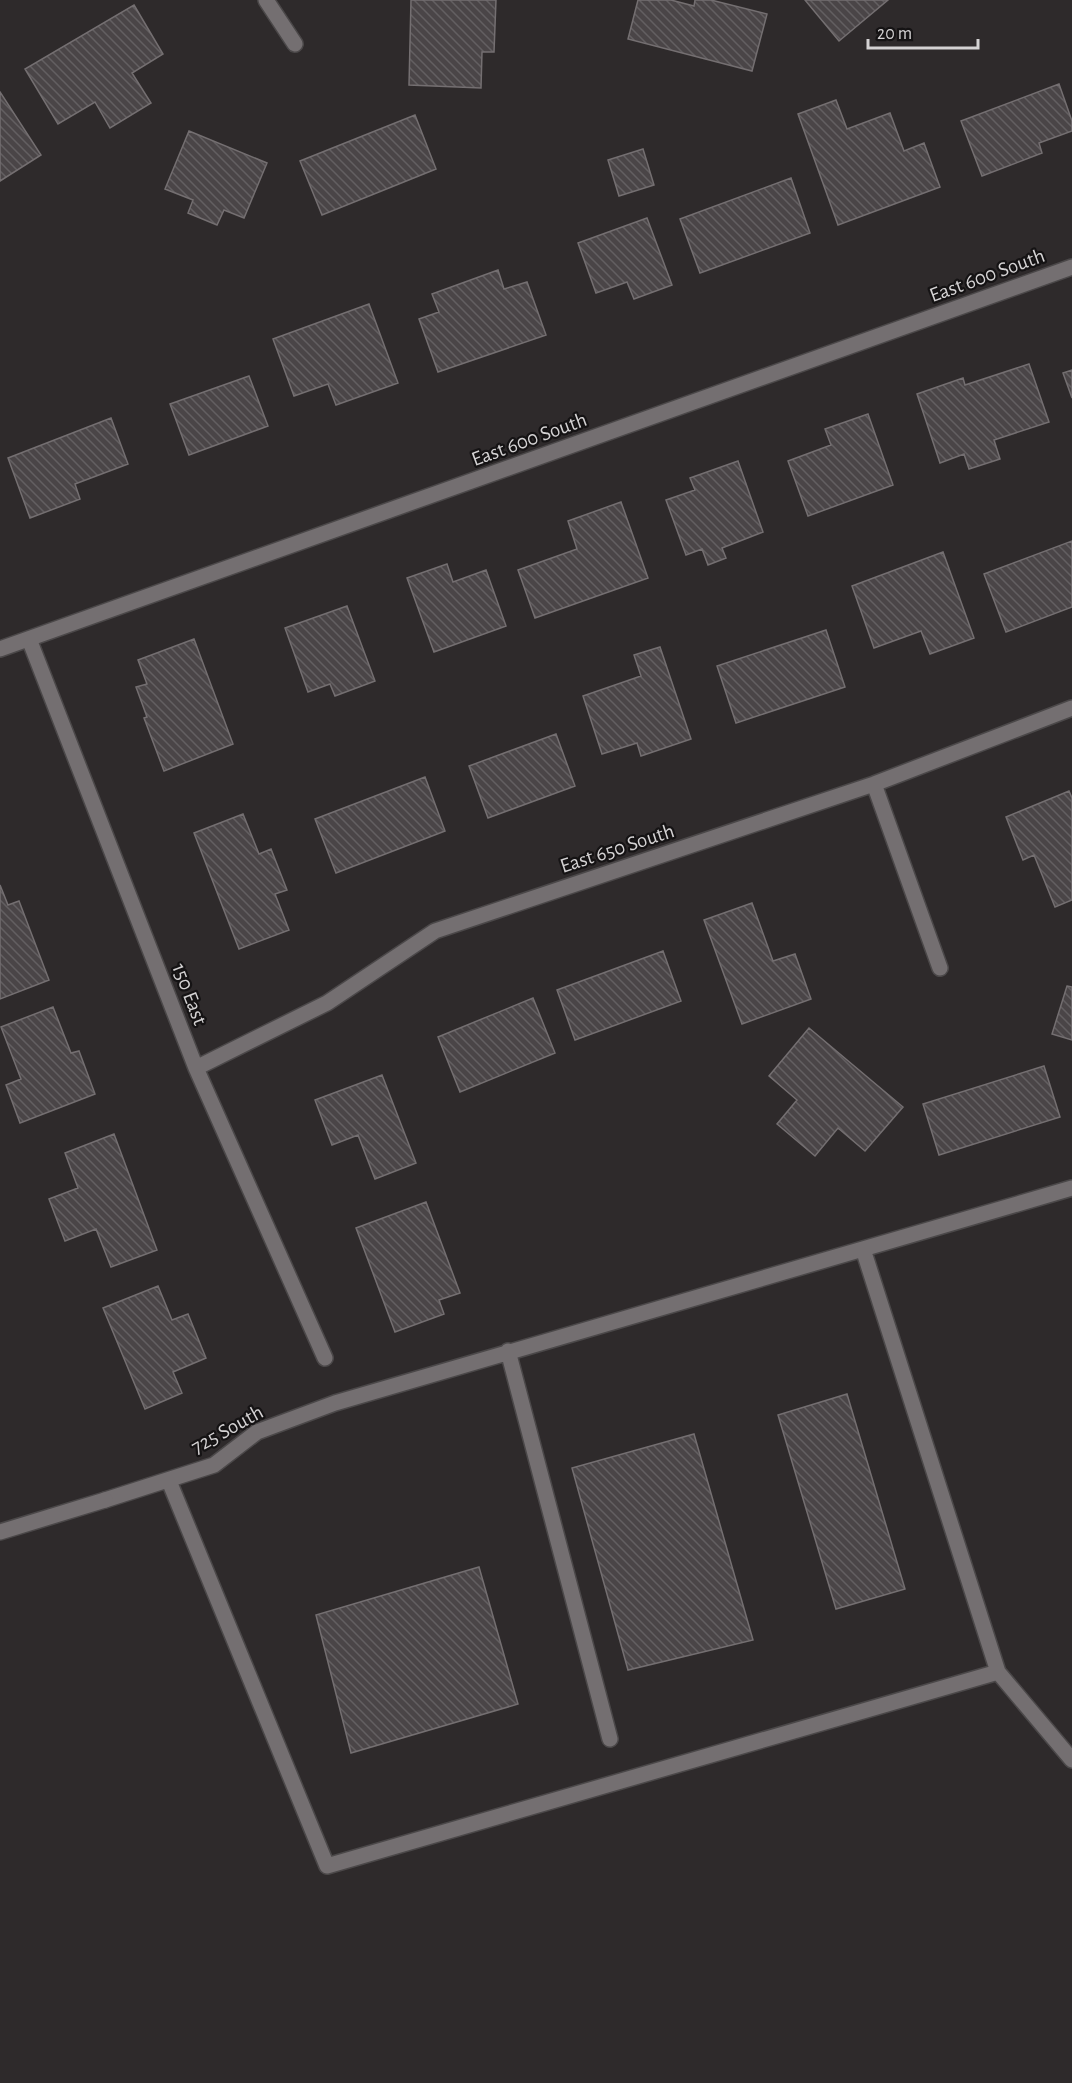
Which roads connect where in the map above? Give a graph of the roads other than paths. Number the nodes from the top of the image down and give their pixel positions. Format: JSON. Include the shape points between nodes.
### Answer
{"nodes":[{"id":1,"x":266,"y":0,"type":"edge"},
{"id":2,"x":295,"y":44,"type":"dead end"},
{"id":3,"x":1072,"y":267,"type":"edge"},
{"id":4,"x":29,"y":639,"type":"junction"},
{"id":5,"x":0,"y":649,"type":"edge"},
{"id":6,"x":1072,"y":708,"type":"edge"},
{"id":7,"x":874,"y":784,"type":"junction"},
{"id":8,"x":940,"y":968,"type":"dead end"},
{"id":9,"x":196,"y":1068,"type":"junction"},
{"id":10,"x":1072,"y":1188,"type":"edge"},
{"id":11,"x":863,"y":1249,"type":"junction"},
{"id":12,"x":508,"y":1351,"type":"junction"},
{"id":13,"x":325,"y":1358,"type":"dead end"},
{"id":14,"x":169,"y":1481,"type":"junction"},
{"id":15,"x":0,"y":1532,"type":"edge"},
{"id":16,"x":998,"y":1672,"type":"junction"},
{"id":17,"x":610,"y":1739,"type":"dead end"},
{"id":18,"x":1072,"y":1760,"type":"edge"}],
"edges":[{"from":1,"to":2,"type":"street"},
{"from":3,"to":4,"type":"street","name":"East 600 South"},
{"from":4,"to":5,"type":"street","name":"East 600 South"},
{"from":4,"to":9,"type":"street","name":"150 East"},
{"from":6,"to":7,"type":"street","name":"East 650 South"},
{"from":7,"to":8,"type":"street"},
{"from":7,"to":9,"type":"street","name":"East 650 South","via":[[435,931],[327,1003]]},
{"from":9,"to":13,"type":"street","name":"150 East"},
{"from":10,"to":11,"type":"street","name":"725 South"},
{"from":11,"to":12,"type":"street","name":"725 South"},
{"from":11,"to":16,"type":"street"},
{"from":12,"to":14,"type":"street","name":"725 South","via":[[335,1403],[257,1432],[214,1465]]},
{"from":12,"to":17,"type":"street"},
{"from":14,"to":15,"type":"street","name":"725 South"},
{"from":14,"to":16,"type":"street","via":[[327,1866]]},
{"from":16,"to":18,"type":"street"}]}
